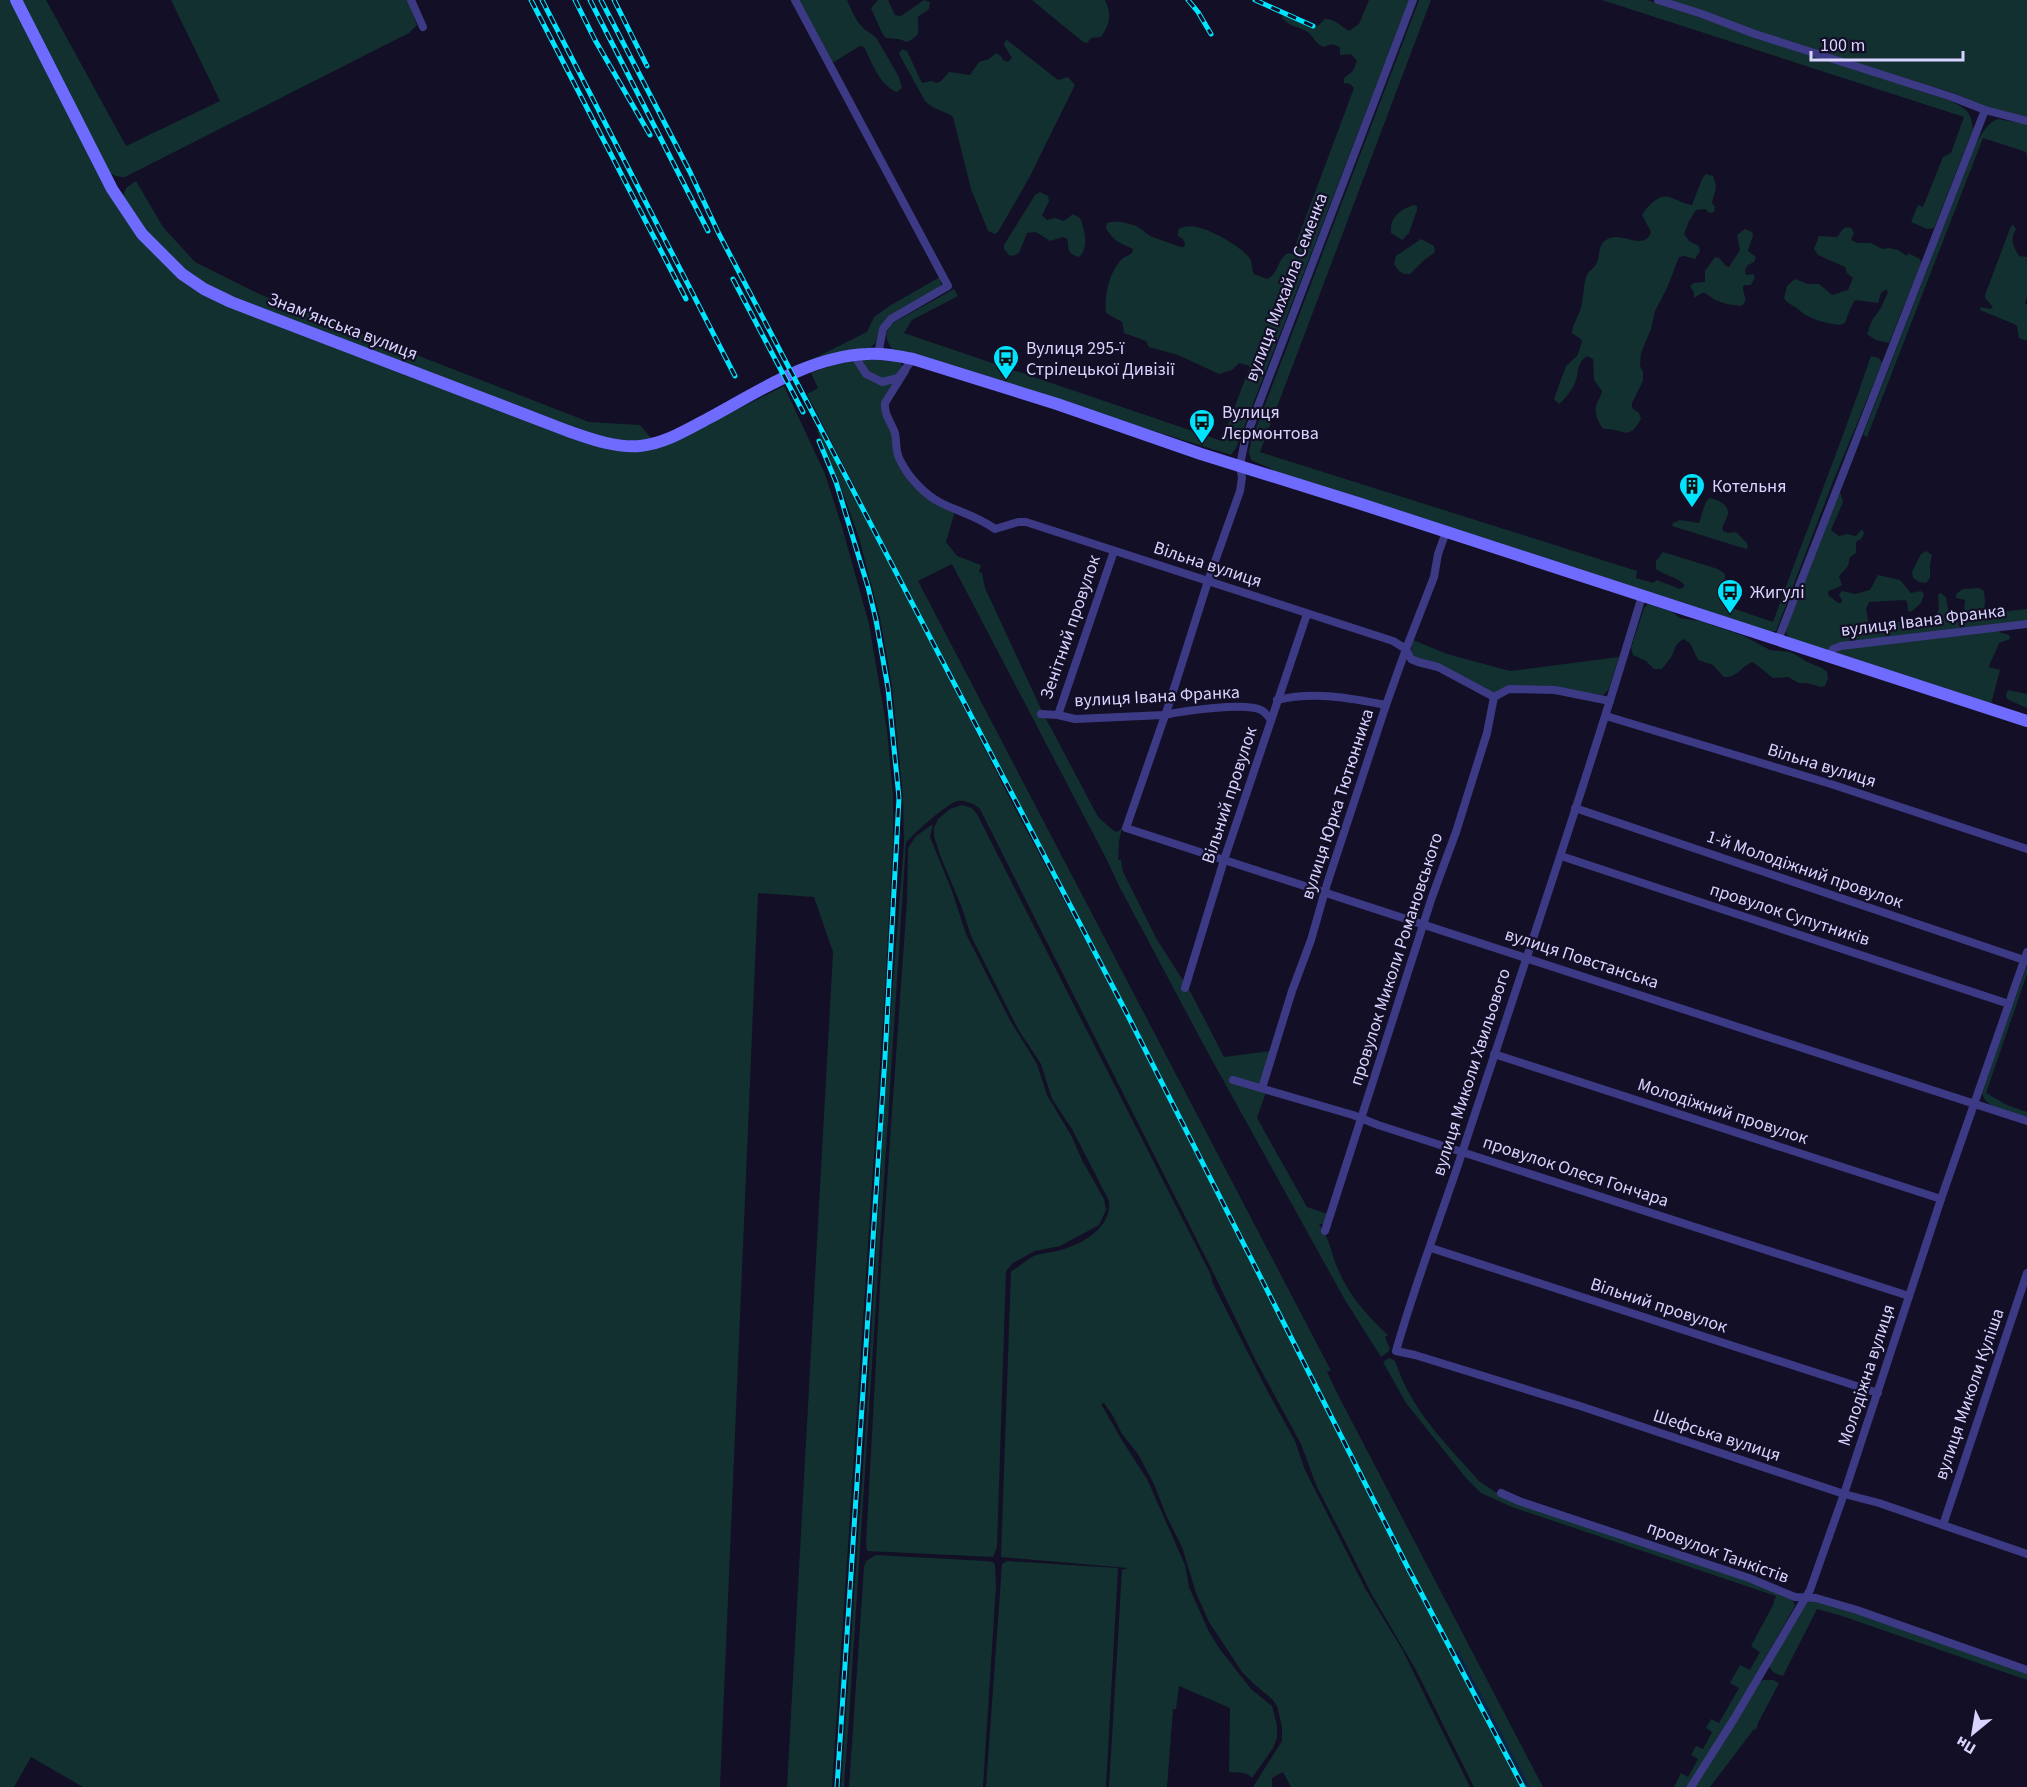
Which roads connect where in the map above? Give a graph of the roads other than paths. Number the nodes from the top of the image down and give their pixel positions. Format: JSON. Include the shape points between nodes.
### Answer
{"nodes":[{"id":1,"x":16,"y":0,"type":"edge"},
{"id":2,"x":411,"y":0,"type":"edge"},
{"id":3,"x":795,"y":0,"type":"edge"},
{"id":4,"x":1413,"y":0,"type":"edge"},
{"id":5,"x":1658,"y":0,"type":"edge"},
{"id":6,"x":423,"y":27,"type":"dead end"},
{"id":7,"x":1985,"y":110,"type":"junction"},
{"id":8,"x":2027,"y":121,"type":"edge"},
{"id":9,"x":878,"y":354,"type":"junction"},
{"id":10,"x":854,"y":355,"type":"junction"},
{"id":11,"x":913,"y":359,"type":"junction"},
{"id":12,"x":905,"y":371,"type":"junction"},
{"id":13,"x":1240,"y":465,"type":"junction"},
{"id":14,"x":1446,"y":531,"type":"junction"},
{"id":15,"x":1114,"y":551,"type":"junction"},
{"id":16,"x":1208,"y":581,"type":"junction"},
{"id":17,"x":1642,"y":596,"type":"junction"},
{"id":18,"x":1307,"y":614,"type":"junction"},
{"id":19,"x":2027,"y":624,"type":"edge"},
{"id":20,"x":1778,"y":640,"type":"junction"},
{"id":21,"x":1406,"y":649,"type":"junction"},
{"id":22,"x":1829,"y":657,"type":"junction"},
{"id":23,"x":1494,"y":697,"type":"junction"},
{"id":24,"x":1277,"y":700,"type":"junction"},
{"id":25,"x":1610,"y":701,"type":"junction"},
{"id":26,"x":1386,"y":705,"type":"junction"},
{"id":27,"x":1041,"y":714,"type":"dead end"},
{"id":28,"x":1058,"y":715,"type":"junction"},
{"id":29,"x":1164,"y":716,"type":"junction"},
{"id":30,"x":1606,"y":716,"type":"junction"},
{"id":31,"x":1271,"y":720,"type":"junction"},
{"id":32,"x":2027,"y":721,"type":"edge"},
{"id":33,"x":1575,"y":808,"type":"junction"},
{"id":34,"x":1126,"y":828,"type":"joint"},
{"id":35,"x":2027,"y":849,"type":"edge"},
{"id":36,"x":1561,"y":856,"type":"junction"},
{"id":37,"x":1224,"y":860,"type":"junction"},
{"id":38,"x":1325,"y":892,"type":"junction"},
{"id":39,"x":1424,"y":924,"type":"junction"},
{"id":40,"x":2026,"y":956,"type":"edge"},
{"id":41,"x":1526,"y":957,"type":"junction"},
{"id":42,"x":1185,"y":988,"type":"dead end"},
{"id":43,"x":2008,"y":1004,"type":"junction"},
{"id":44,"x":1494,"y":1054,"type":"junction"},
{"id":45,"x":1233,"y":1080,"type":"dead end"},
{"id":46,"x":1262,"y":1088,"type":"junction"},
{"id":47,"x":1974,"y":1104,"type":"junction"},
{"id":48,"x":1361,"y":1118,"type":"junction"},
{"id":49,"x":2027,"y":1121,"type":"edge"},
{"id":50,"x":1462,"y":1151,"type":"junction"},
{"id":51,"x":1941,"y":1199,"type":"junction"},
{"id":52,"x":1325,"y":1231,"type":"dead end"},
{"id":53,"x":1431,"y":1248,"type":"junction"},
{"id":54,"x":2027,"y":1273,"type":"edge"},
{"id":55,"x":1909,"y":1296,"type":"junction"},
{"id":56,"x":1396,"y":1351,"type":"joint"},
{"id":57,"x":1878,"y":1393,"type":"junction"},
{"id":58,"x":1501,"y":1493,"type":"dead end"},
{"id":59,"x":1844,"y":1494,"type":"junction"},
{"id":60,"x":1943,"y":1525,"type":"junction"},
{"id":61,"x":2027,"y":1554,"type":"edge"},
{"id":62,"x":1807,"y":1597,"type":"junction"},
{"id":63,"x":2027,"y":1670,"type":"edge"},
{"id":64,"x":1691,"y":1787,"type":"edge"}],
"edges":[{"from":1,"to":10,"type":"street","name":"Знам'янська вулиця","via":[[122,206],[146,239],[182,274],[242,306],[592,440],[615,445],[639,446],[669,437],[793,374],[827,360]]},
{"from":2,"to":6,"type":"street"},
{"from":3,"to":9,"type":"street","via":[[948,286],[891,319],[883,329]]},
{"from":4,"to":13,"type":"street","name":"вулиця Михайла Семенка","via":[[1245,440]]},
{"from":5,"to":7,"type":"street"},
{"from":7,"to":8,"type":"street"},
{"from":7,"to":20,"type":"street"},
{"from":9,"to":10,"type":"street","name":"Знам'янська вулиця"},
{"from":9,"to":11,"type":"street","name":"Знам'янська вулиця"},
{"from":10,"to":12,"type":"street","via":[[866,374],[882,382]]},
{"from":11,"to":12,"type":"street","name":"Вільна вулиця"},
{"from":11,"to":13,"type":"street","name":"Знам'янська вулиця"},
{"from":12,"to":15,"type":"street","name":"Вільна вулиця","via":[[885,403],[885,414],[895,434],[899,460],[928,494],[995,529],[1026,522]]},
{"from":13,"to":14,"type":"street","name":"Знам'янська вулиця"},
{"from":13,"to":16,"type":"street","name":"вулиця Михайла Семенка","via":[[1240,491]]},
{"from":14,"to":17,"type":"street","name":"Знам'янська вулиця"},
{"from":14,"to":21,"type":"street","name":"вулиця Юрка Тютюнника","via":[[1434,577]]},
{"from":15,"to":16,"type":"street","name":"Вільна вулиця"},
{"from":15,"to":28,"type":"street","name":"Зенітний провулок"},
{"from":16,"to":18,"type":"street","name":"Вільна вулиця"},
{"from":16,"to":29,"type":"street","name":"вулиця Михайла Семенка"},
{"from":17,"to":20,"type":"street","name":"Знам'янська вулиця"},
{"from":17,"to":25,"type":"street","name":"вулиця Миколи Хвильового"},
{"from":18,"to":21,"type":"street","name":"Вільна вулиця","via":[[1393,641]]},
{"from":18,"to":24,"type":"street","name":"Вільний провулок"},
{"from":19,"to":22,"type":"street","name":"вулиця Івана Франка","via":[[1841,646],[1833,649]]},
{"from":20,"to":22,"type":"street","name":"Знам'янська вулиця"},
{"from":21,"to":23,"type":"street","name":"Вільна вулиця","via":[[1418,662],[1438,667]]},
{"from":21,"to":26,"type":"street","name":"вулиця Юрка Тютюнника"},
{"from":22,"to":32,"type":"street","name":"Знам'янська вулиця"},
{"from":23,"to":25,"type":"street","via":[[1509,689],[1546,690]]},
{"from":23,"to":39,"type":"street","name":"провулок Миколи Романовського","via":[[1466,799]]},
{"from":24,"to":26,"type":"street","via":[[1325,696]]},
{"from":24,"to":31,"type":"street","name":"Вільний провулок"},
{"from":25,"to":30,"type":"street","name":"вулиця Миколи Хвильового"},
{"from":26,"to":38,"type":"street","name":"вулиця Юрка Тютюнника"},
{"from":27,"to":28,"type":"street","name":"вулиця Івана Франка"},
{"from":28,"to":29,"type":"street","name":"вулиця Івана Франка","via":[[1075,719]]},
{"from":29,"to":31,"type":"street","name":"вулиця Івана Франка","via":[[1253,708],[1262,710]]},
{"from":29,"to":34,"type":"street","name":"вулиця Михайла Семенка"},
{"from":30,"to":33,"type":"street","name":"вулиця Миколи Хвильового"},
{"from":30,"to":35,"type":"street","name":"Вільна вулиця"},
{"from":31,"to":37,"type":"street","name":"Вільний провулок"},
{"from":33,"to":36,"type":"street","name":"вулиця Миколи Хвильового"},
{"from":33,"to":40,"type":"street","name":"1-й Молодіжний провулок"},
{"from":34,"to":37,"type":"street","name":"вулиця Повстанська"},
{"from":36,"to":41,"type":"street","name":"вулиця Миколи Хвильового"},
{"from":36,"to":43,"type":"street","name":"провулок Супутників"},
{"from":37,"to":38,"type":"street","name":"вулиця Повстанська"},
{"from":37,"to":42,"type":"street","name":"Вільний провулок"},
{"from":38,"to":39,"type":"street","name":"вулиця Повстанська"},
{"from":38,"to":46,"type":"street","name":"вулиця Юрка Тютюнника"},
{"from":39,"to":41,"type":"street","name":"вулиця Повстанська"},
{"from":39,"to":48,"type":"street","name":"провулок Миколи Романовського"},
{"from":40,"to":43,"type":"street","name":"Молодіжна вулиця"},
{"from":41,"to":44,"type":"street","name":"вулиця Миколи Хвильового"},
{"from":41,"to":47,"type":"street","name":"вулиця Повстанська"},
{"from":43,"to":47,"type":"street","name":"Молодіжна вулиця"},
{"from":44,"to":50,"type":"street","name":"вулиця Миколи Хвильового"},
{"from":44,"to":51,"type":"street","name":"Молодіжний провулок"},
{"from":45,"to":46,"type":"street","name":"провулок Олеся Гончара"},
{"from":46,"to":48,"type":"street","name":"провулок Олеся Гончара"},
{"from":47,"to":49,"type":"street","name":"вулиця Повстанська"},
{"from":47,"to":51,"type":"street","name":"Молодіжна вулиця"},
{"from":48,"to":50,"type":"street","name":"провулок Олеся Гончара"},
{"from":48,"to":52,"type":"street","name":"провулок Миколи Романовського"},
{"from":50,"to":53,"type":"street","name":"вулиця Миколи Хвильового"},
{"from":50,"to":55,"type":"street","name":"провулок Олеся Гончара"},
{"from":51,"to":55,"type":"street","name":"Молодіжна вулиця"},
{"from":53,"to":56,"type":"street","name":"вулиця Миколи Хвильового"},
{"from":53,"to":57,"type":"street","name":"Вільний провулок"},
{"from":54,"to":60,"type":"street","name":"вулиця Миколи Куліша"},
{"from":55,"to":57,"type":"street","name":"Молодіжна вулиця"},
{"from":56,"to":59,"type":"street","name":"Шефська вулиця","via":[[1580,1406]]},
{"from":57,"to":59,"type":"street","name":"Молодіжна вулиця"},
{"from":58,"to":62,"type":"street","name":"провулок Танкістів","via":[[1795,1597]]},
{"from":59,"to":60,"type":"street","name":"Шефська вулиця"},
{"from":59,"to":62,"type":"street","name":"Молодіжна вулиця"},
{"from":60,"to":61,"type":"street","name":"Шефська вулиця"},
{"from":62,"to":63,"type":"street","name":"провулок Танкістів","via":[[1827,1600]]},
{"from":62,"to":64,"type":"street","name":"Молодіжна вулиця"}]}
